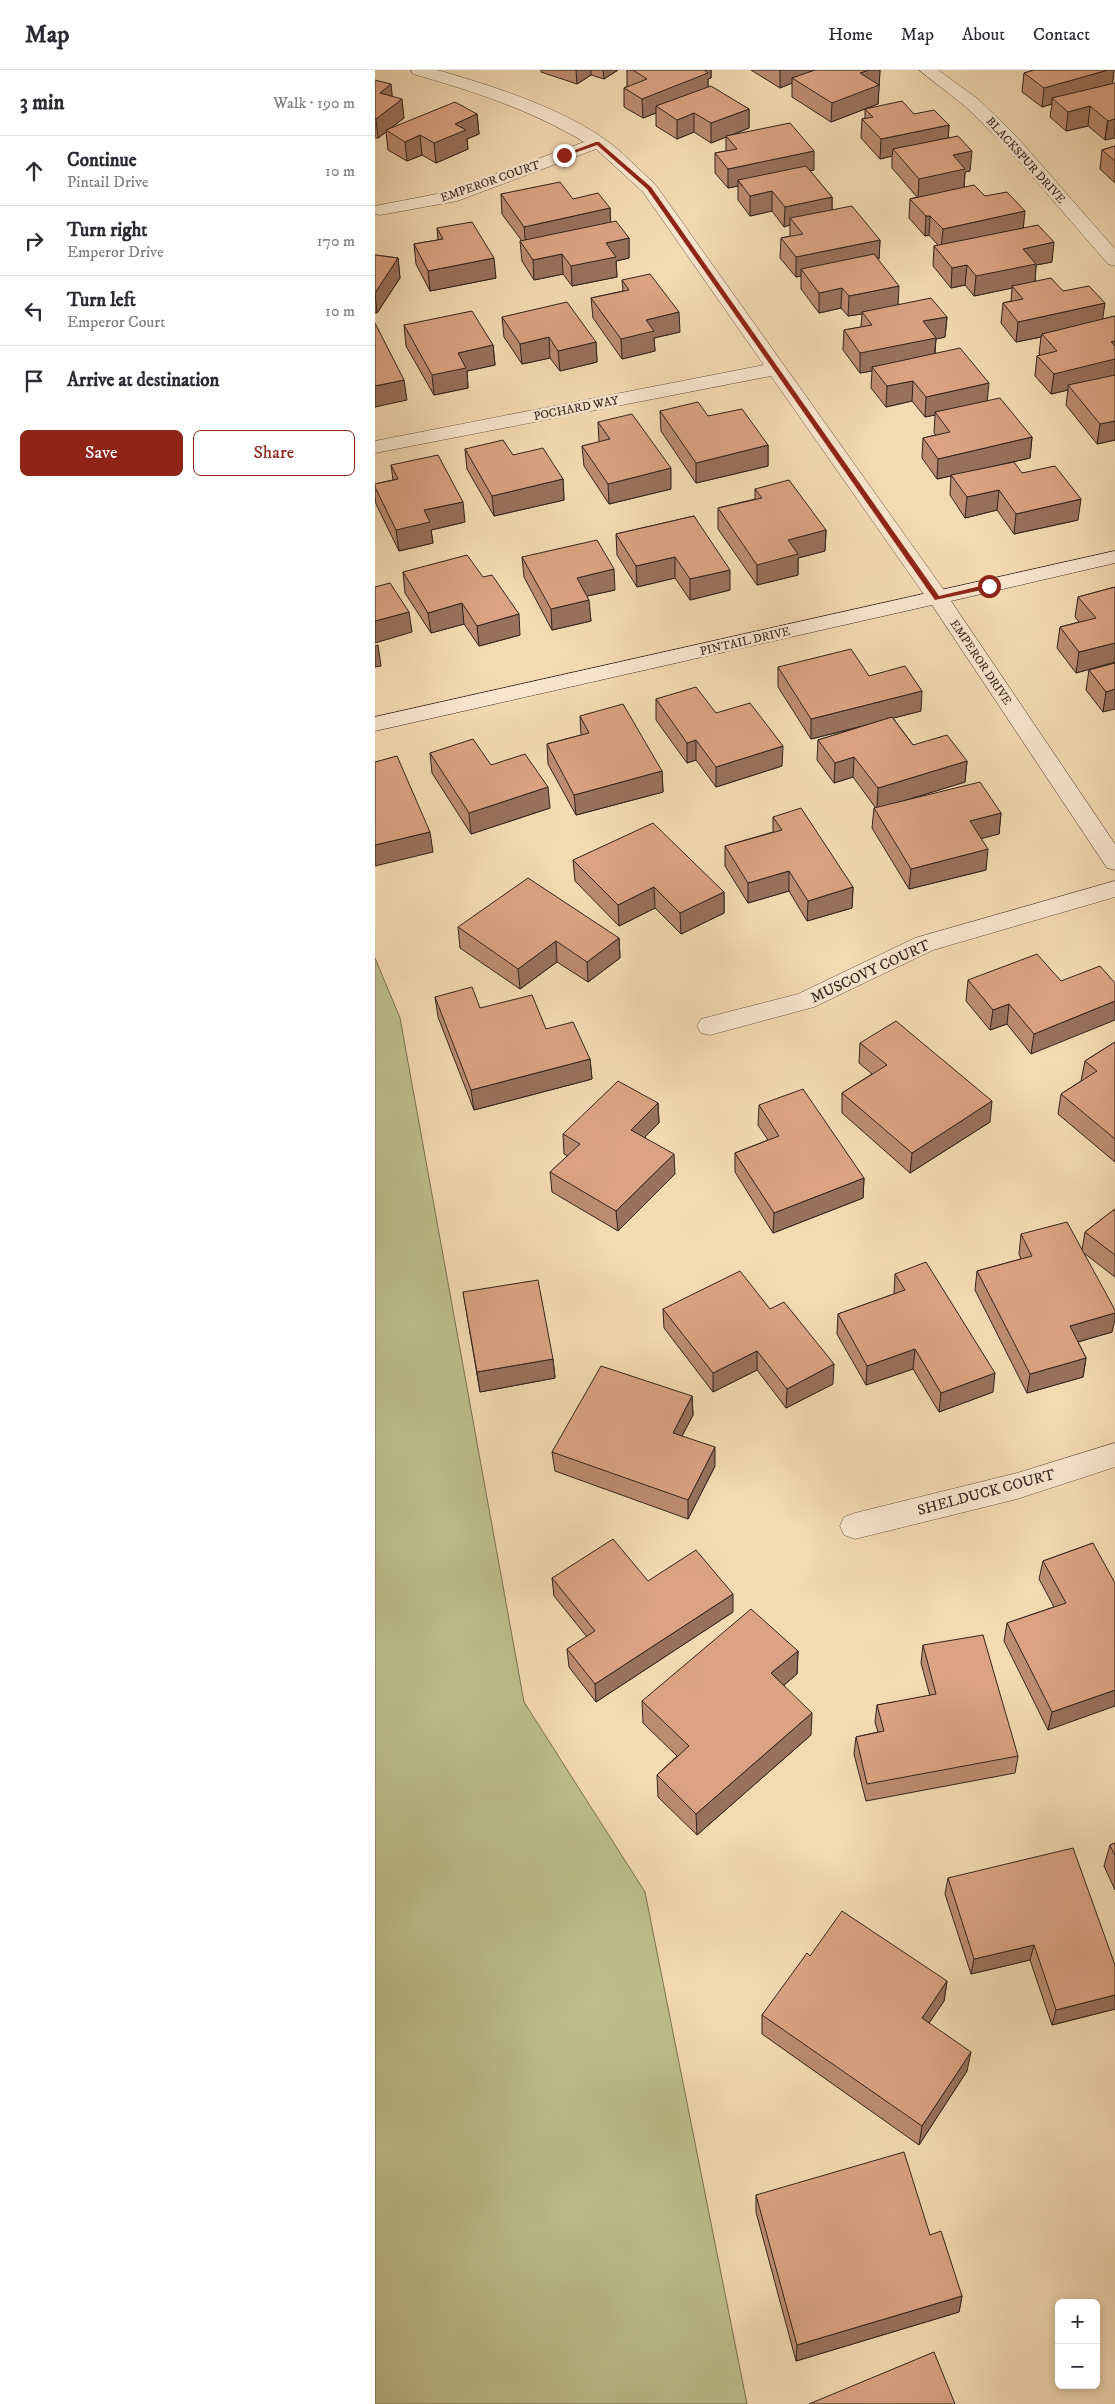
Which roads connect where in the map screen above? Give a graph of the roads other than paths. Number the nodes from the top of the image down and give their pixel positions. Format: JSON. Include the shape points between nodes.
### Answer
{"nodes":[{"id":1,"x":419,"y":70,"type":"edge"},
{"id":2,"x":927,"y":70,"type":"edge"},
{"id":3,"x":597,"y":143,"type":"junction"},
{"id":4,"x":380,"y":210,"type":"dead end"},
{"id":5,"x":1115,"y":260,"type":"edge"},
{"id":6,"x":776,"y":369,"type":"junction"},
{"id":7,"x":375,"y":447,"type":"edge"},
{"id":8,"x":1115,"y":557,"type":"edge"},
{"id":9,"x":937,"y":598,"type":"junction"},
{"id":10,"x":375,"y":724,"type":"edge"},
{"id":11,"x":1115,"y":862,"type":"edge"},
{"id":12,"x":1115,"y":889,"type":"edge"},
{"id":13,"x":710,"y":1026,"type":"dead end"},
{"id":14,"x":1115,"y":1455,"type":"edge"},
{"id":15,"x":855,"y":1526,"type":"dead end"}],
"edges":[{"from":1,"to":3,"type":"street","name":"EMPEROR DRIVE","via":[[537,110]]},
{"from":2,"to":5,"type":"street","name":"BLACKSPUR DRIVE","via":[[972,103],[1011,141]]},
{"from":3,"to":4,"type":"street","name":"EMPEROR COURT","via":[[451,197]]},
{"from":3,"to":6,"type":"street","name":"EMPEROR DRIVE","via":[[649,188]]},
{"from":6,"to":7,"type":"street","name":"POCHARD WAY"},
{"from":6,"to":9,"type":"street","name":"EMPEROR DRIVE"},
{"from":8,"to":9,"type":"street","name":"PINTAIL DRIVE"},
{"from":9,"to":10,"type":"street","name":"PINTAIL DRIVE"},
{"from":9,"to":11,"type":"street","name":"EMPEROR DRIVE"},
{"from":12,"to":13,"type":"street","name":"MUSCOVY COURT","via":[[924,944],[805,1001]]},
{"from":14,"to":15,"type":"street","name":"SHELDUCK COURT","via":[[1017,1486]]}]}
